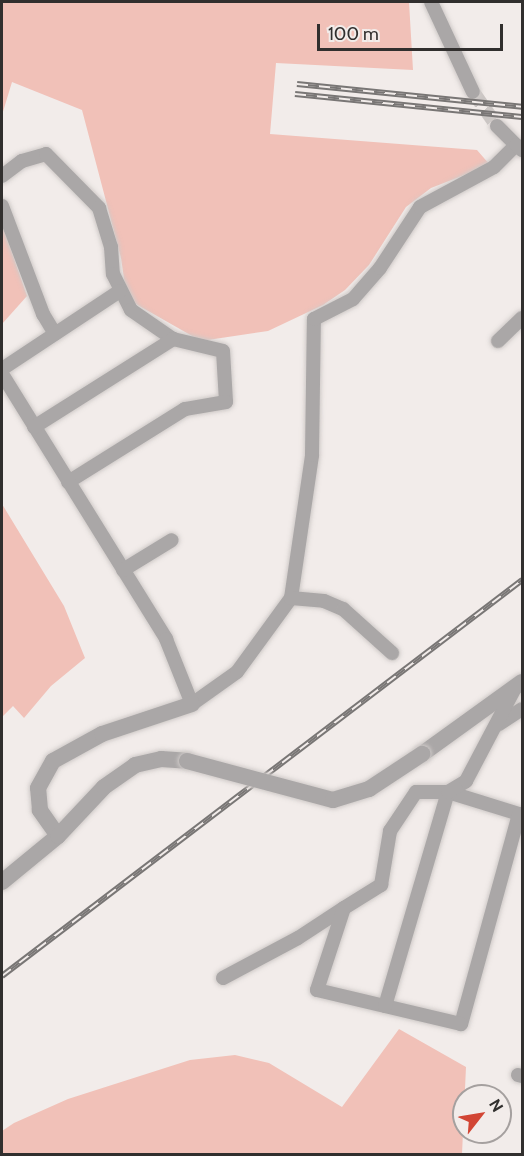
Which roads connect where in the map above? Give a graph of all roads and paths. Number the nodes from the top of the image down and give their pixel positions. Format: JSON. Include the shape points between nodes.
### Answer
{"nodes":[{"id":1,"x":431,"y":2,"type":"edge"},
{"id":2,"x":473,"y":92,"type":"tunnel mouth"},
{"id":3,"x":496,"y":126,"type":"tunnel mouth"},
{"id":4,"x":519,"y":147,"type":"edge"},
{"id":5,"x":2,"y":176,"type":"edge"},
{"id":6,"x":2,"y":206,"type":"edge"},
{"id":7,"x":120,"y":291,"type":"junction"},
{"id":8,"x":522,"y":318,"type":"edge"},
{"id":9,"x":55,"y":334,"type":"junction"},
{"id":10,"x":173,"y":339,"type":"junction"},
{"id":11,"x":498,"y":340,"type":"dead end"},
{"id":12,"x":2,"y":369,"type":"edge"},
{"id":13,"x":2,"y":374,"type":"edge"},
{"id":14,"x":34,"y":427,"type":"junction"},
{"id":15,"x":69,"y":482,"type":"junction"},
{"id":16,"x":172,"y":540,"type":"dead end"},
{"id":17,"x":123,"y":570,"type":"junction"},
{"id":18,"x":291,"y":598,"type":"junction"},
{"id":19,"x":392,"y":653,"type":"dead end"},
{"id":20,"x":519,"y":684,"type":"edge"},
{"id":21,"x":192,"y":704,"type":"junction"},
{"id":22,"x":522,"y":709,"type":"edge"},
{"id":23,"x":499,"y":724,"type":"junction"},
{"id":24,"x":448,"y":792,"type":"junction"},
{"id":25,"x":58,"y":836,"type":"junction"},
{"id":26,"x":2,"y":882,"type":"edge"},
{"id":27,"x":344,"y":908,"type":"junction"},
{"id":28,"x":223,"y":978,"type":"dead end"},
{"id":29,"x":385,"y":1006,"type":"junction"}],
"edges":[{"from":1,"to":2,"type":"street"},
{"from":3,"to":4,"type":"street"},
{"from":4,"to":18,"type":"street","via":[[494,167],[420,207],[380,268],[353,298],[314,319],[312,455]]},
{"from":5,"to":7,"type":"street","via":[[22,161],[46,154],[79,184],[99,208],[106,225],[113,274]]},
{"from":6,"to":9,"type":"street"},
{"from":7,"to":9,"type":"street"},
{"from":7,"to":10,"type":"street","via":[[131,310]]},
{"from":8,"to":11,"type":"street"},
{"from":9,"to":12,"type":"street"},
{"from":10,"to":14,"type":"street"},
{"from":10,"to":15,"type":"street","via":[[223,351],[226,402],[185,409]]},
{"from":13,"to":14,"type":"street"},
{"from":14,"to":15,"type":"street"},
{"from":15,"to":17,"type":"street"},
{"from":16,"to":17,"type":"street"},
{"from":17,"to":21,"type":"street","via":[[166,639]]},
{"from":18,"to":19,"type":"street","via":[[324,601],[343,609]]},
{"from":18,"to":21,"type":"street","via":[[237,672]]},
{"from":20,"to":23,"type":"street"},
{"from":20,"to":25,"type":"street","bridge":true,"via":[[369,789],[333,800],[187,761],[161,759],[135,765],[104,788]]},
{"from":21,"to":25,"type":"street","via":[[102,734],[53,761],[38,788],[39,810]]},
{"from":22,"to":23,"type":"street"},
{"from":23,"to":24,"type":"street","via":[[466,781]]},
{"from":24,"to":27,"type":"street","via":[[416,792],[390,831],[381,885]]},
{"from":24,"to":29,"type":"street"},
{"from":24,"to":29,"type":"street","via":[[519,813],[461,1024]]},
{"from":25,"to":26,"type":"street"},
{"from":27,"to":28,"type":"street"},
{"from":27,"to":29,"type":"street","via":[[317,990]]}]}
